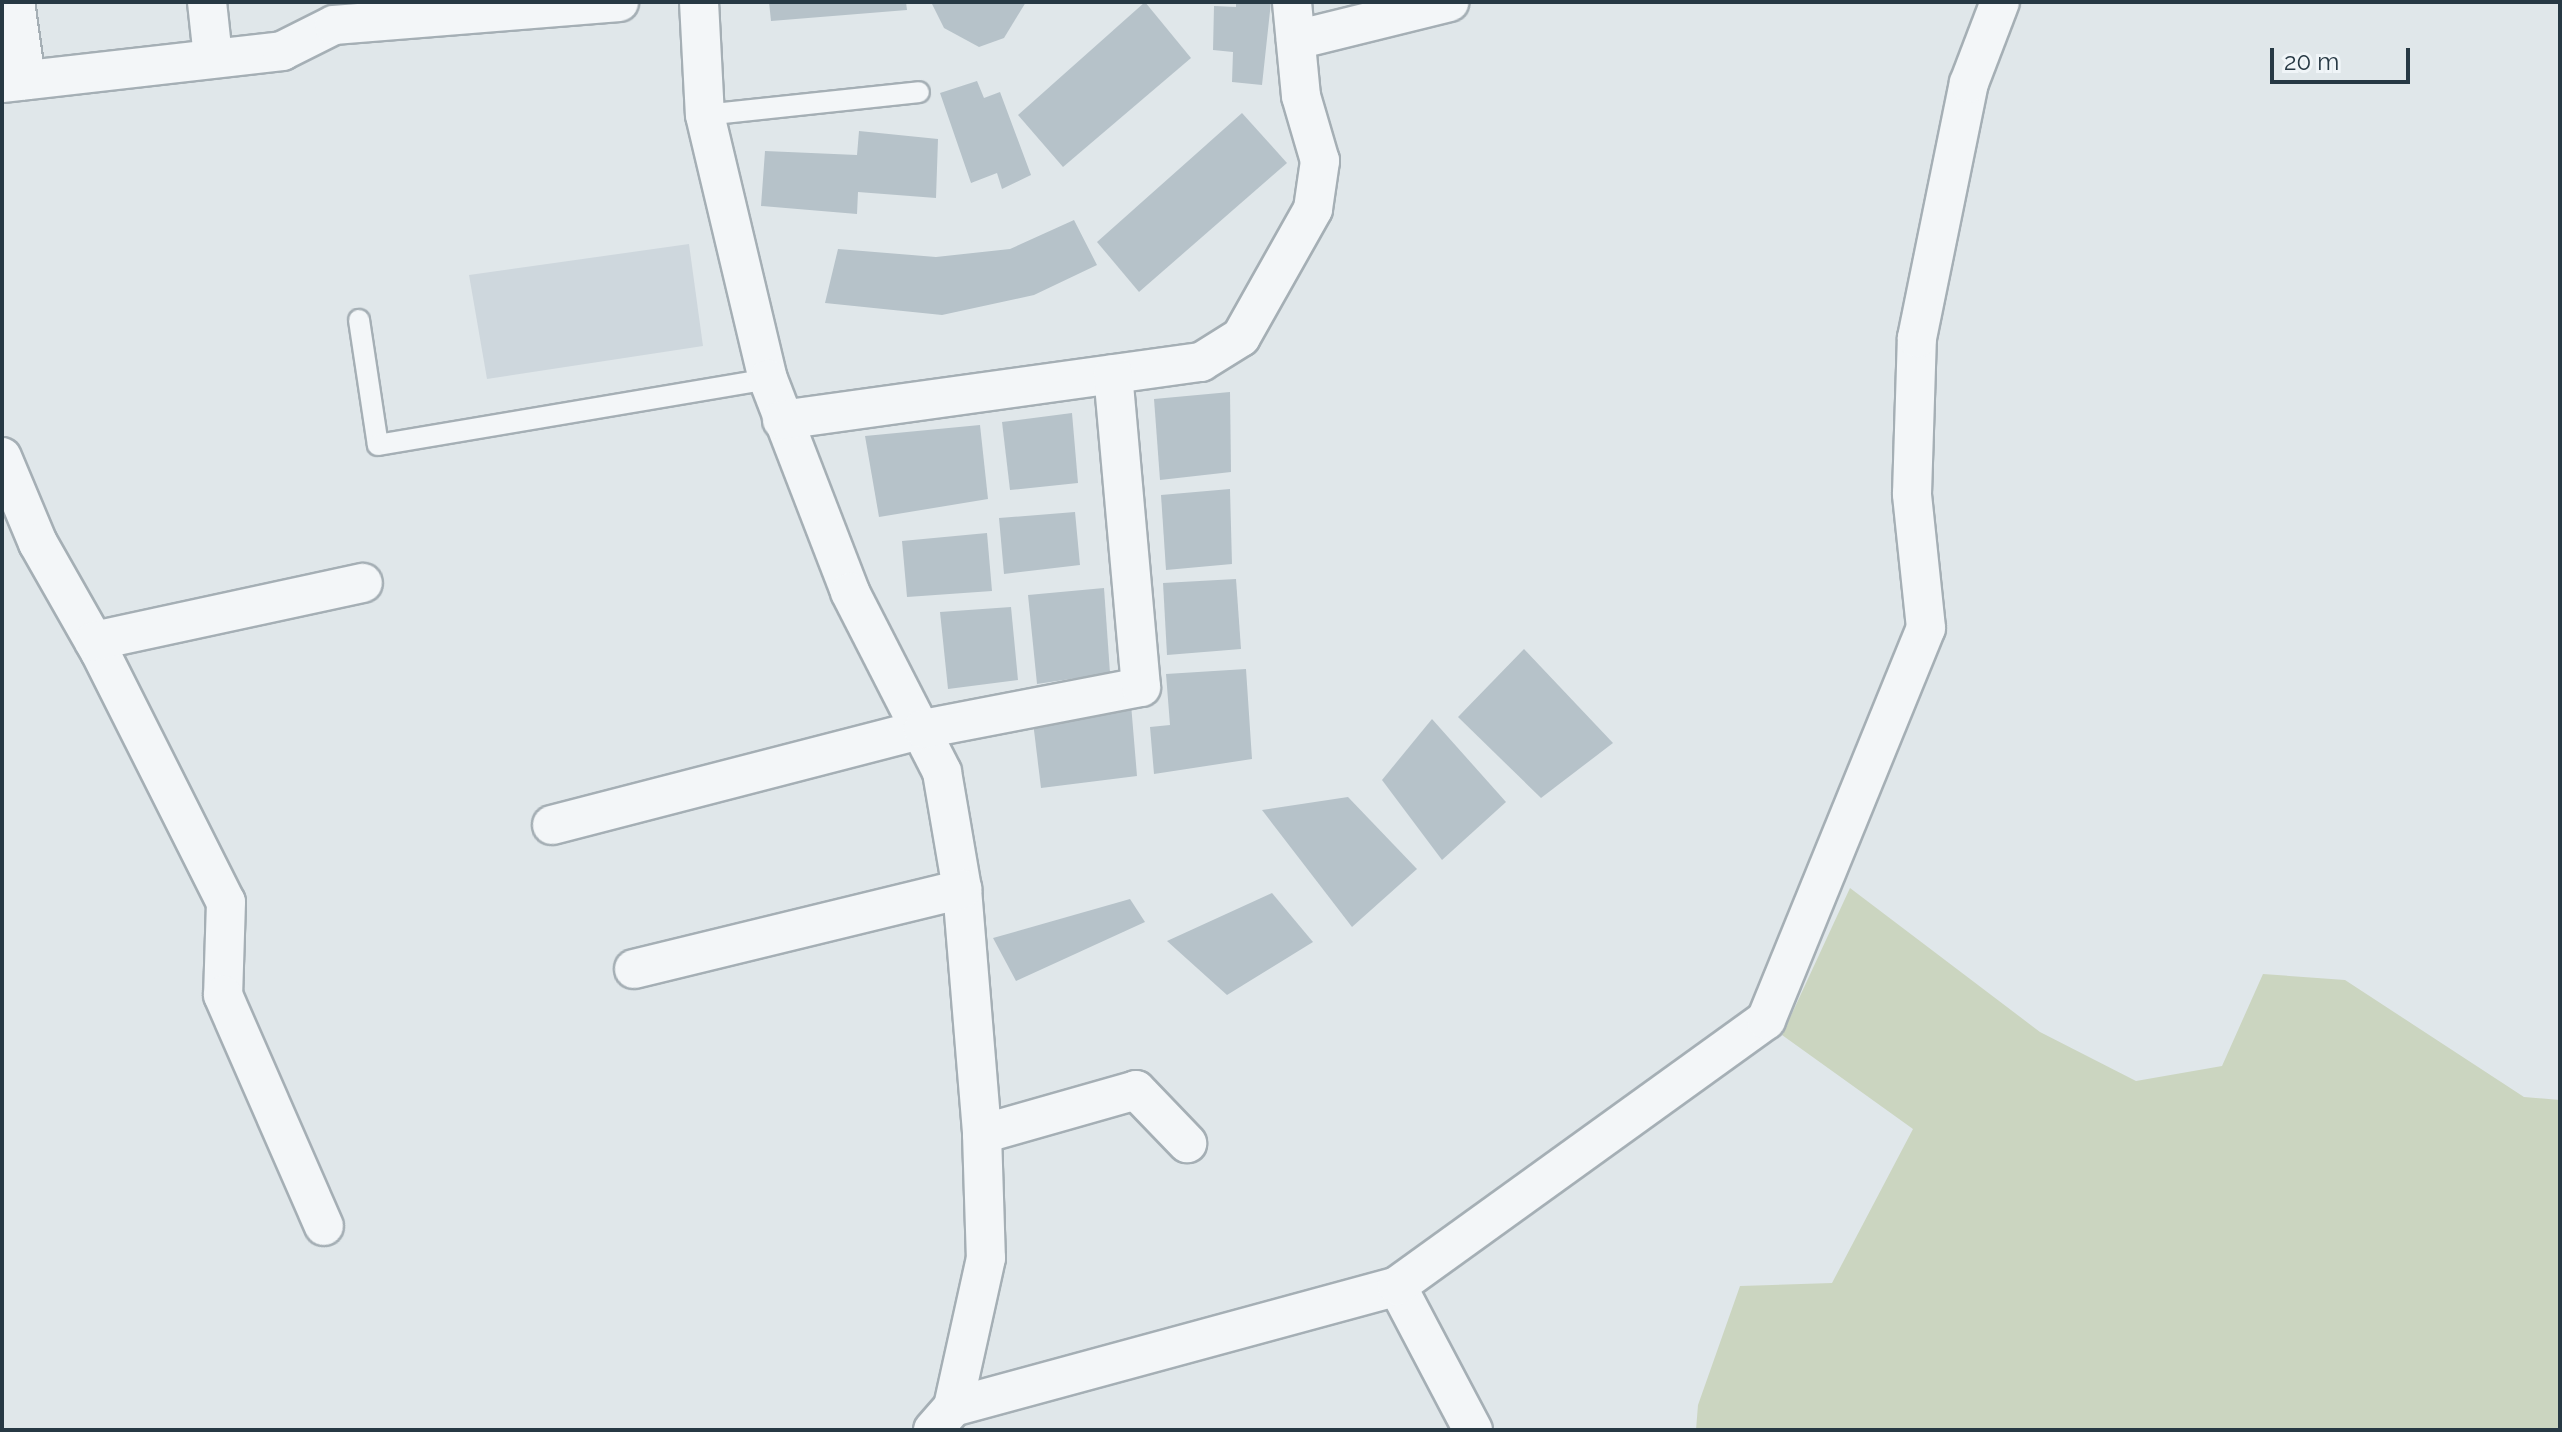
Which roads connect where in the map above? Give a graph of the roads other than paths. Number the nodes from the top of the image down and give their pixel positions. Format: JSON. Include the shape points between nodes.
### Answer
{"nodes":[{"id":1,"x":15,"y":2,"type":"edge"},
{"id":2,"x":207,"y":2,"type":"edge"},
{"id":3,"x":619,"y":2,"type":"edge"},
{"id":4,"x":699,"y":2,"type":"edge"},
{"id":5,"x":1292,"y":2,"type":"edge"},
{"id":6,"x":1449,"y":2,"type":"edge"},
{"id":7,"x":2000,"y":2,"type":"edge"},
{"id":8,"x":1296,"y":40,"type":"junction"},
{"id":9,"x":213,"y":57,"type":"junction"},
{"id":10,"x":14,"y":81,"type":"edge"},
{"id":11,"x":919,"y":92,"type":"dead end"},
{"id":12,"x":705,"y":115,"type":"junction"},
{"id":13,"x":359,"y":320,"type":"dead end"},
{"id":14,"x":1113,"y":374,"type":"junction"},
{"id":15,"x":768,"y":379,"type":"junction"},
{"id":16,"x":782,"y":420,"type":"junction"},
{"id":17,"x":2,"y":457,"type":"edge"},
{"id":18,"x":363,"y":583,"type":"dead end"},
{"id":19,"x":94,"y":641,"type":"junction"},
{"id":20,"x":923,"y":729,"type":"junction"},
{"id":21,"x":552,"y":825,"type":"dead end"},
{"id":22,"x":962,"y":889,"type":"junction"},
{"id":23,"x":634,"y":969,"type":"dead end"},
{"id":24,"x":982,"y":1134,"type":"junction"},
{"id":25,"x":1187,"y":1143,"type":"dead end"},
{"id":26,"x":324,"y":1226,"type":"dead end"},
{"id":27,"x":1397,"y":1286,"type":"junction"},
{"id":28,"x":943,"y":1418,"type":"edge"},
{"id":29,"x":1473,"y":1430,"type":"edge"}],
"edges":[{"from":1,"to":10,"type":"street"},
{"from":2,"to":9,"type":"street"},
{"from":3,"to":9,"type":"street","via":[[334,25],[282,51]]},
{"from":4,"to":12,"type":"street"},
{"from":5,"to":8,"type":"street"},
{"from":6,"to":8,"type":"street"},
{"from":7,"to":27,"type":"street","via":[[1969,83],[1917,338],[1912,494],[1926,628],[1766,1020]]},
{"from":8,"to":14,"type":"street","via":[[1301,96],[1320,161],[1313,209],[1279,278],[1241,337],[1201,362]]},
{"from":9,"to":10,"type":"street"},
{"from":11,"to":12,"type":"lane"},
{"from":12,"to":15,"type":"street"},
{"from":13,"to":15,"type":"lane","via":[[378,445]]},
{"from":14,"to":16,"type":"street"},
{"from":14,"to":20,"type":"street","via":[[1141,687]]},
{"from":15,"to":16,"type":"street"},
{"from":16,"to":20,"type":"street","via":[[850,592]]},
{"from":17,"to":19,"type":"street","via":[[38,543]]},
{"from":18,"to":19,"type":"street"},
{"from":19,"to":26,"type":"street","via":[[226,902],[223,995]]},
{"from":20,"to":21,"type":"street"},
{"from":20,"to":22,"type":"street","via":[[942,772]]},
{"from":22,"to":23,"type":"street"},
{"from":22,"to":24,"type":"street"},
{"from":24,"to":25,"type":"street","via":[[1136,1090]]},
{"from":24,"to":28,"type":"street","via":[[986,1258]]},
{"from":27,"to":28,"type":"street"},
{"from":27,"to":29,"type":"street"}]}
